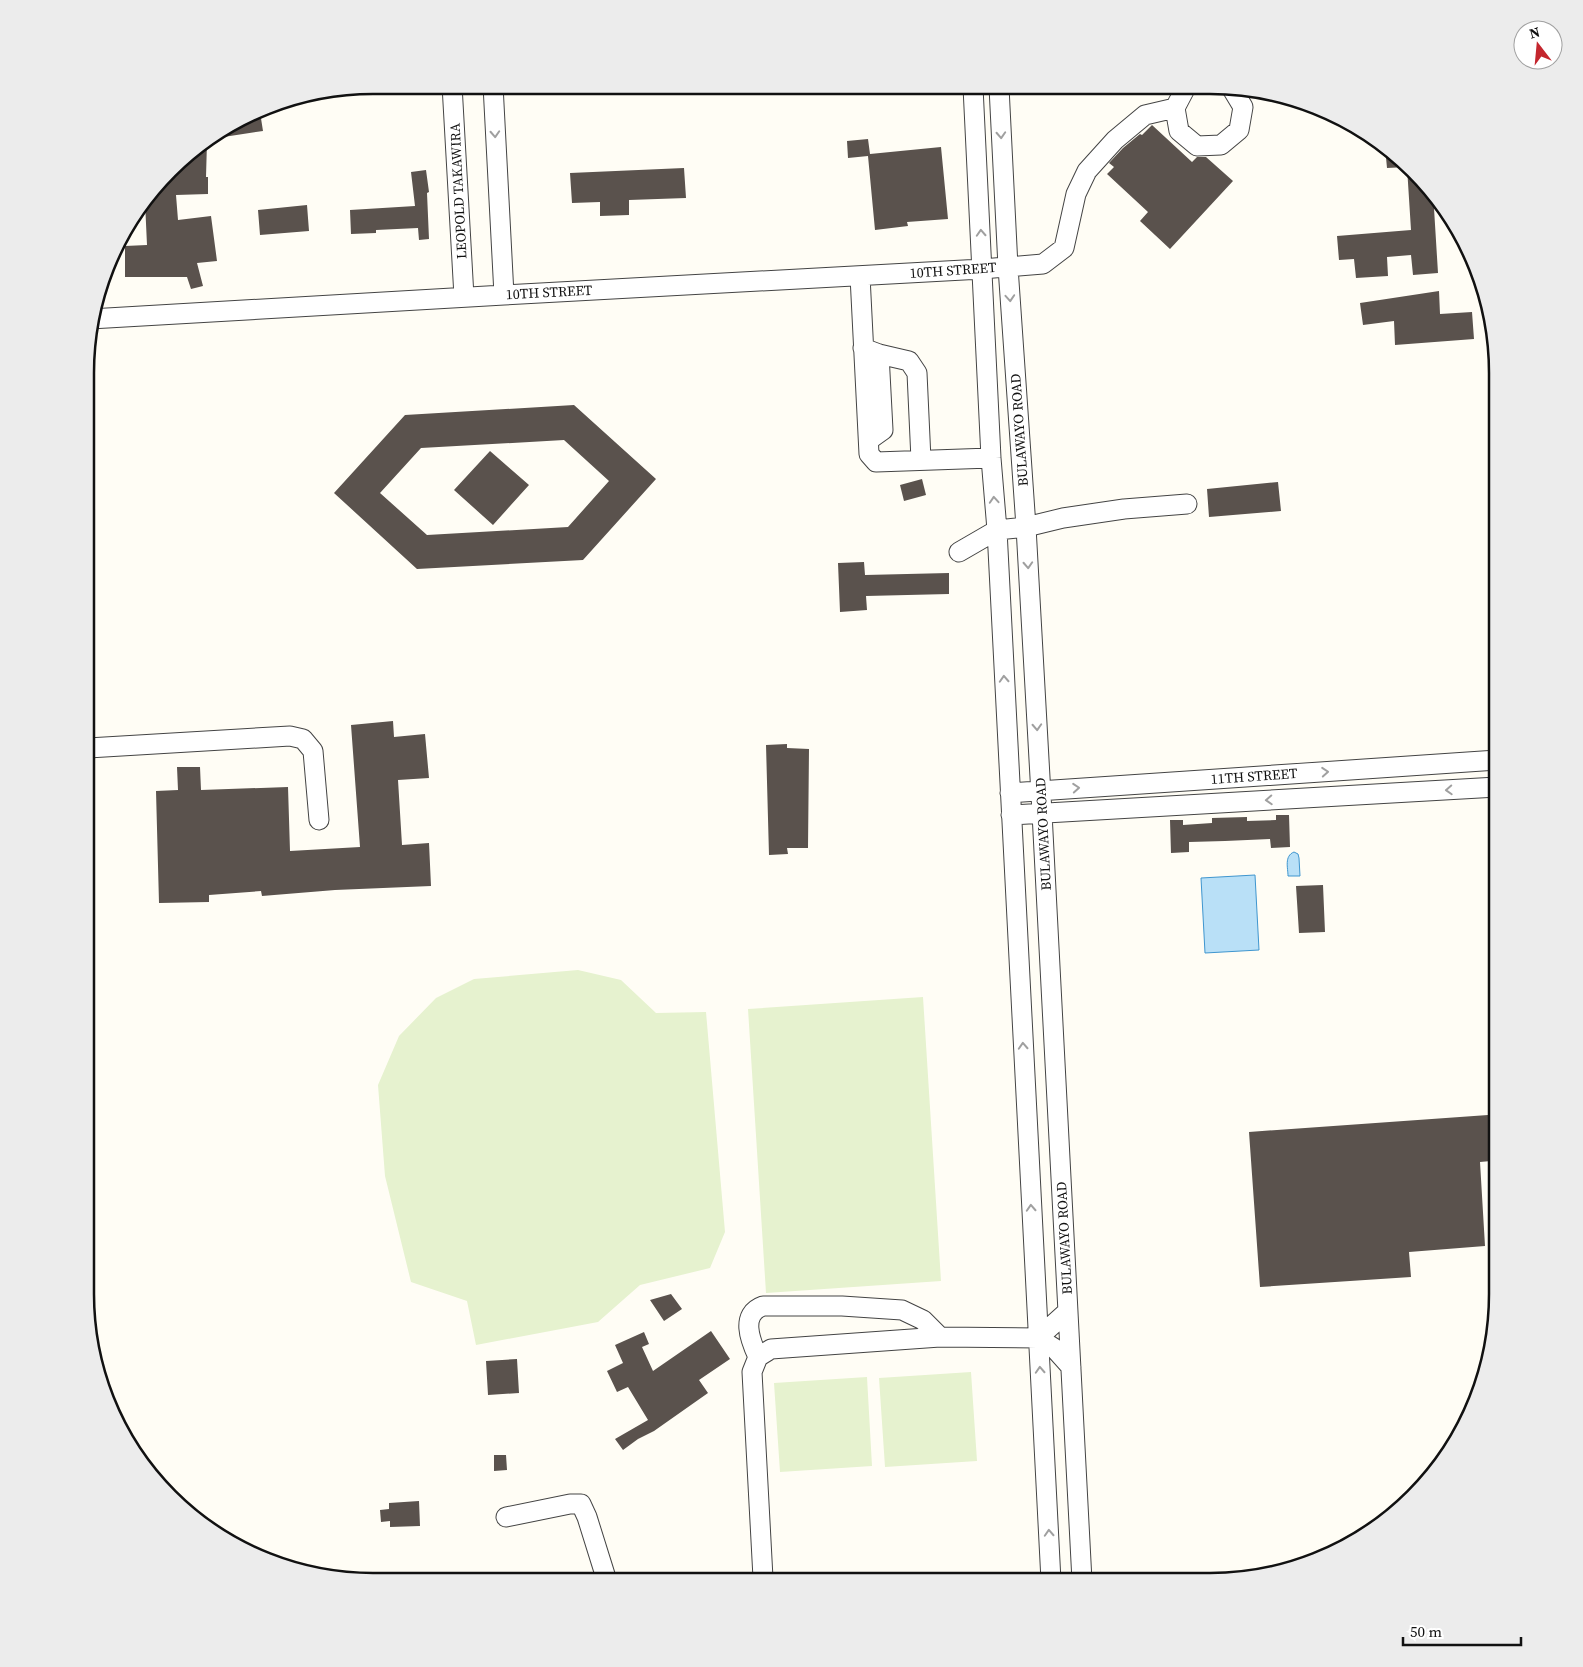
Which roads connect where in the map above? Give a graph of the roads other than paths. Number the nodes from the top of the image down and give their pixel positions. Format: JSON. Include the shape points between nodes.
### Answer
{"nodes":[{"id":1,"x":453,"y":94,"type":"edge"},
{"id":2,"x":493,"y":94,"type":"edge"},
{"id":3,"x":973,"y":94,"type":"edge"},
{"id":4,"x":999,"y":94,"type":"edge"},
{"id":5,"x":1182,"y":94,"type":"edge"},
{"id":6,"x":1236,"y":95,"type":"edge"},
{"id":7,"x":1175,"y":108,"type":"junction"},
{"id":8,"x":1008,"y":267,"type":"junction"},
{"id":9,"x":982,"y":269,"type":"junction"},
{"id":10,"x":860,"y":276,"type":"junction"},
{"id":11,"x":504,"y":294,"type":"junction"},
{"id":12,"x":464,"y":297,"type":"junction"},
{"id":13,"x":99,"y":318,"type":"edge"},
{"id":14,"x":871,"y":351,"type":"junction"},
{"id":15,"x":991,"y":458,"type":"junction"},
{"id":16,"x":921,"y":460,"type":"junction"},
{"id":17,"x":1187,"y":504,"type":"dead end"},
{"id":18,"x":1026,"y":527,"type":"junction"},
{"id":19,"x":997,"y":530,"type":"junction"},
{"id":20,"x":959,"y":552,"type":"dead end"},
{"id":21,"x":94,"y":748,"type":"edge"},
{"id":22,"x":1489,"y":761,"type":"edge"},
{"id":23,"x":1489,"y":787,"type":"edge"},
{"id":24,"x":1040,"y":791,"type":"junction"},
{"id":25,"x":1010,"y":793,"type":"junction"},
{"id":26,"x":1042,"y":813,"type":"junction"},
{"id":27,"x":1011,"y":816,"type":"junction"},
{"id":28,"x":319,"y":820,"type":"dead end"},
{"id":29,"x":1068,"y":1312,"type":"junction"},
{"id":30,"x":940,"y":1337,"type":"junction"},
{"id":31,"x":1038,"y":1338,"type":"junction"},
{"id":32,"x":758,"y":1356,"type":"junction"},
{"id":33,"x":1070,"y":1367,"type":"junction"},
{"id":34,"x":506,"y":1517,"type":"dead end"},
{"id":35,"x":604,"y":1573,"type":"edge"},
{"id":36,"x":763,"y":1573,"type":"edge"},
{"id":37,"x":1052,"y":1573,"type":"edge"},
{"id":38,"x":1082,"y":1573,"type":"edge"}],
"edges":[{"from":1,"to":12,"type":"street","name":"LEOPOLD TAKAWIRA"},
{"from":2,"to":11,"type":"street","one_way":true},
{"from":9,"to":3,"type":"street","name":"BULAWAYO ROAD","one_way":true},
{"from":4,"to":8,"type":"street","name":"BULAWAYO ROAD","one_way":true},
{"from":5,"to":7,"type":"street"},
{"from":6,"to":7,"type":"street","via":[[1243,107],[1239,130],[1221,145],[1197,146],[1179,131]]},
{"from":7,"to":8,"type":"street","name":"10TH STREET","via":[[1145,115],[1115,140],[1087,171],[1076,194],[1064,248],[1043,264]]},
{"from":8,"to":9,"type":"street","name":"10TH STREET"},
{"from":8,"to":18,"type":"street","name":"BULAWAYO ROAD","one_way":true},
{"from":9,"to":10,"type":"street","name":"10TH STREET"},
{"from":9,"to":15,"type":"street","name":"BULAWAYO ROAD"},
{"from":10,"to":11,"type":"street","name":"10TH STREET"},
{"from":10,"to":14,"type":"street"},
{"from":11,"to":12,"type":"street","name":"10TH STREET"},
{"from":12,"to":13,"type":"street","name":"10TH STREET"},
{"from":14,"to":16,"type":"street","via":[[909,361],[917,373]]},
{"from":14,"to":16,"type":"street","via":[[883,430],[868,440],[870,454],[876,462]]},
{"from":15,"to":16,"type":"street"},
{"from":19,"to":15,"type":"street","name":"BULAWAYO ROAD","one_way":true},
{"from":17,"to":18,"type":"street","via":[[1124,509]]},
{"from":18,"to":19,"type":"street"},
{"from":18,"to":24,"type":"street","name":"BULAWAYO ROAD","one_way":true},
{"from":19,"to":20,"type":"street"},
{"from":25,"to":19,"type":"street","name":"BULAWAYO ROAD","one_way":true},
{"from":21,"to":28,"type":"street","via":[[290,736],[303,739],[313,751]]},
{"from":24,"to":22,"type":"street","name":"11TH STREET","one_way":true},
{"from":23,"to":26,"type":"street","name":"11TH STREET","one_way":true},
{"from":24,"to":25,"type":"street","name":"11TH STREET"},
{"from":24,"to":26,"type":"street","name":"BULAWAYO ROAD"},
{"from":25,"to":27,"type":"street","name":"BULAWAYO ROAD"},
{"from":26,"to":27,"type":"street","name":"11TH STREET"},
{"from":26,"to":29,"type":"street","name":"BULAWAYO ROAD"},
{"from":31,"to":27,"type":"street","name":"BULAWAYO ROAD","one_way":true},
{"from":29,"to":31,"type":"street"},
{"from":29,"to":33,"type":"street","name":"BULAWAYO ROAD"},
{"from":30,"to":31,"type":"street"},
{"from":30,"to":32,"type":"street","via":[[771,1349]]},
{"from":30,"to":32,"type":"street","via":[[923,1320],[902,1310],[763,1306],[756,1309],[749,1324],[751,1342]]},
{"from":31,"to":33,"type":"street","via":[[1054,1348]]},
{"from":37,"to":31,"type":"street","name":"BULAWAYO ROAD","one_way":true},
{"from":32,"to":36,"type":"street","via":[[752,1372]]},
{"from":33,"to":38,"type":"street","name":"BULAWAYO ROAD"},
{"from":34,"to":35,"type":"street","via":[[581,1504]]}]}
